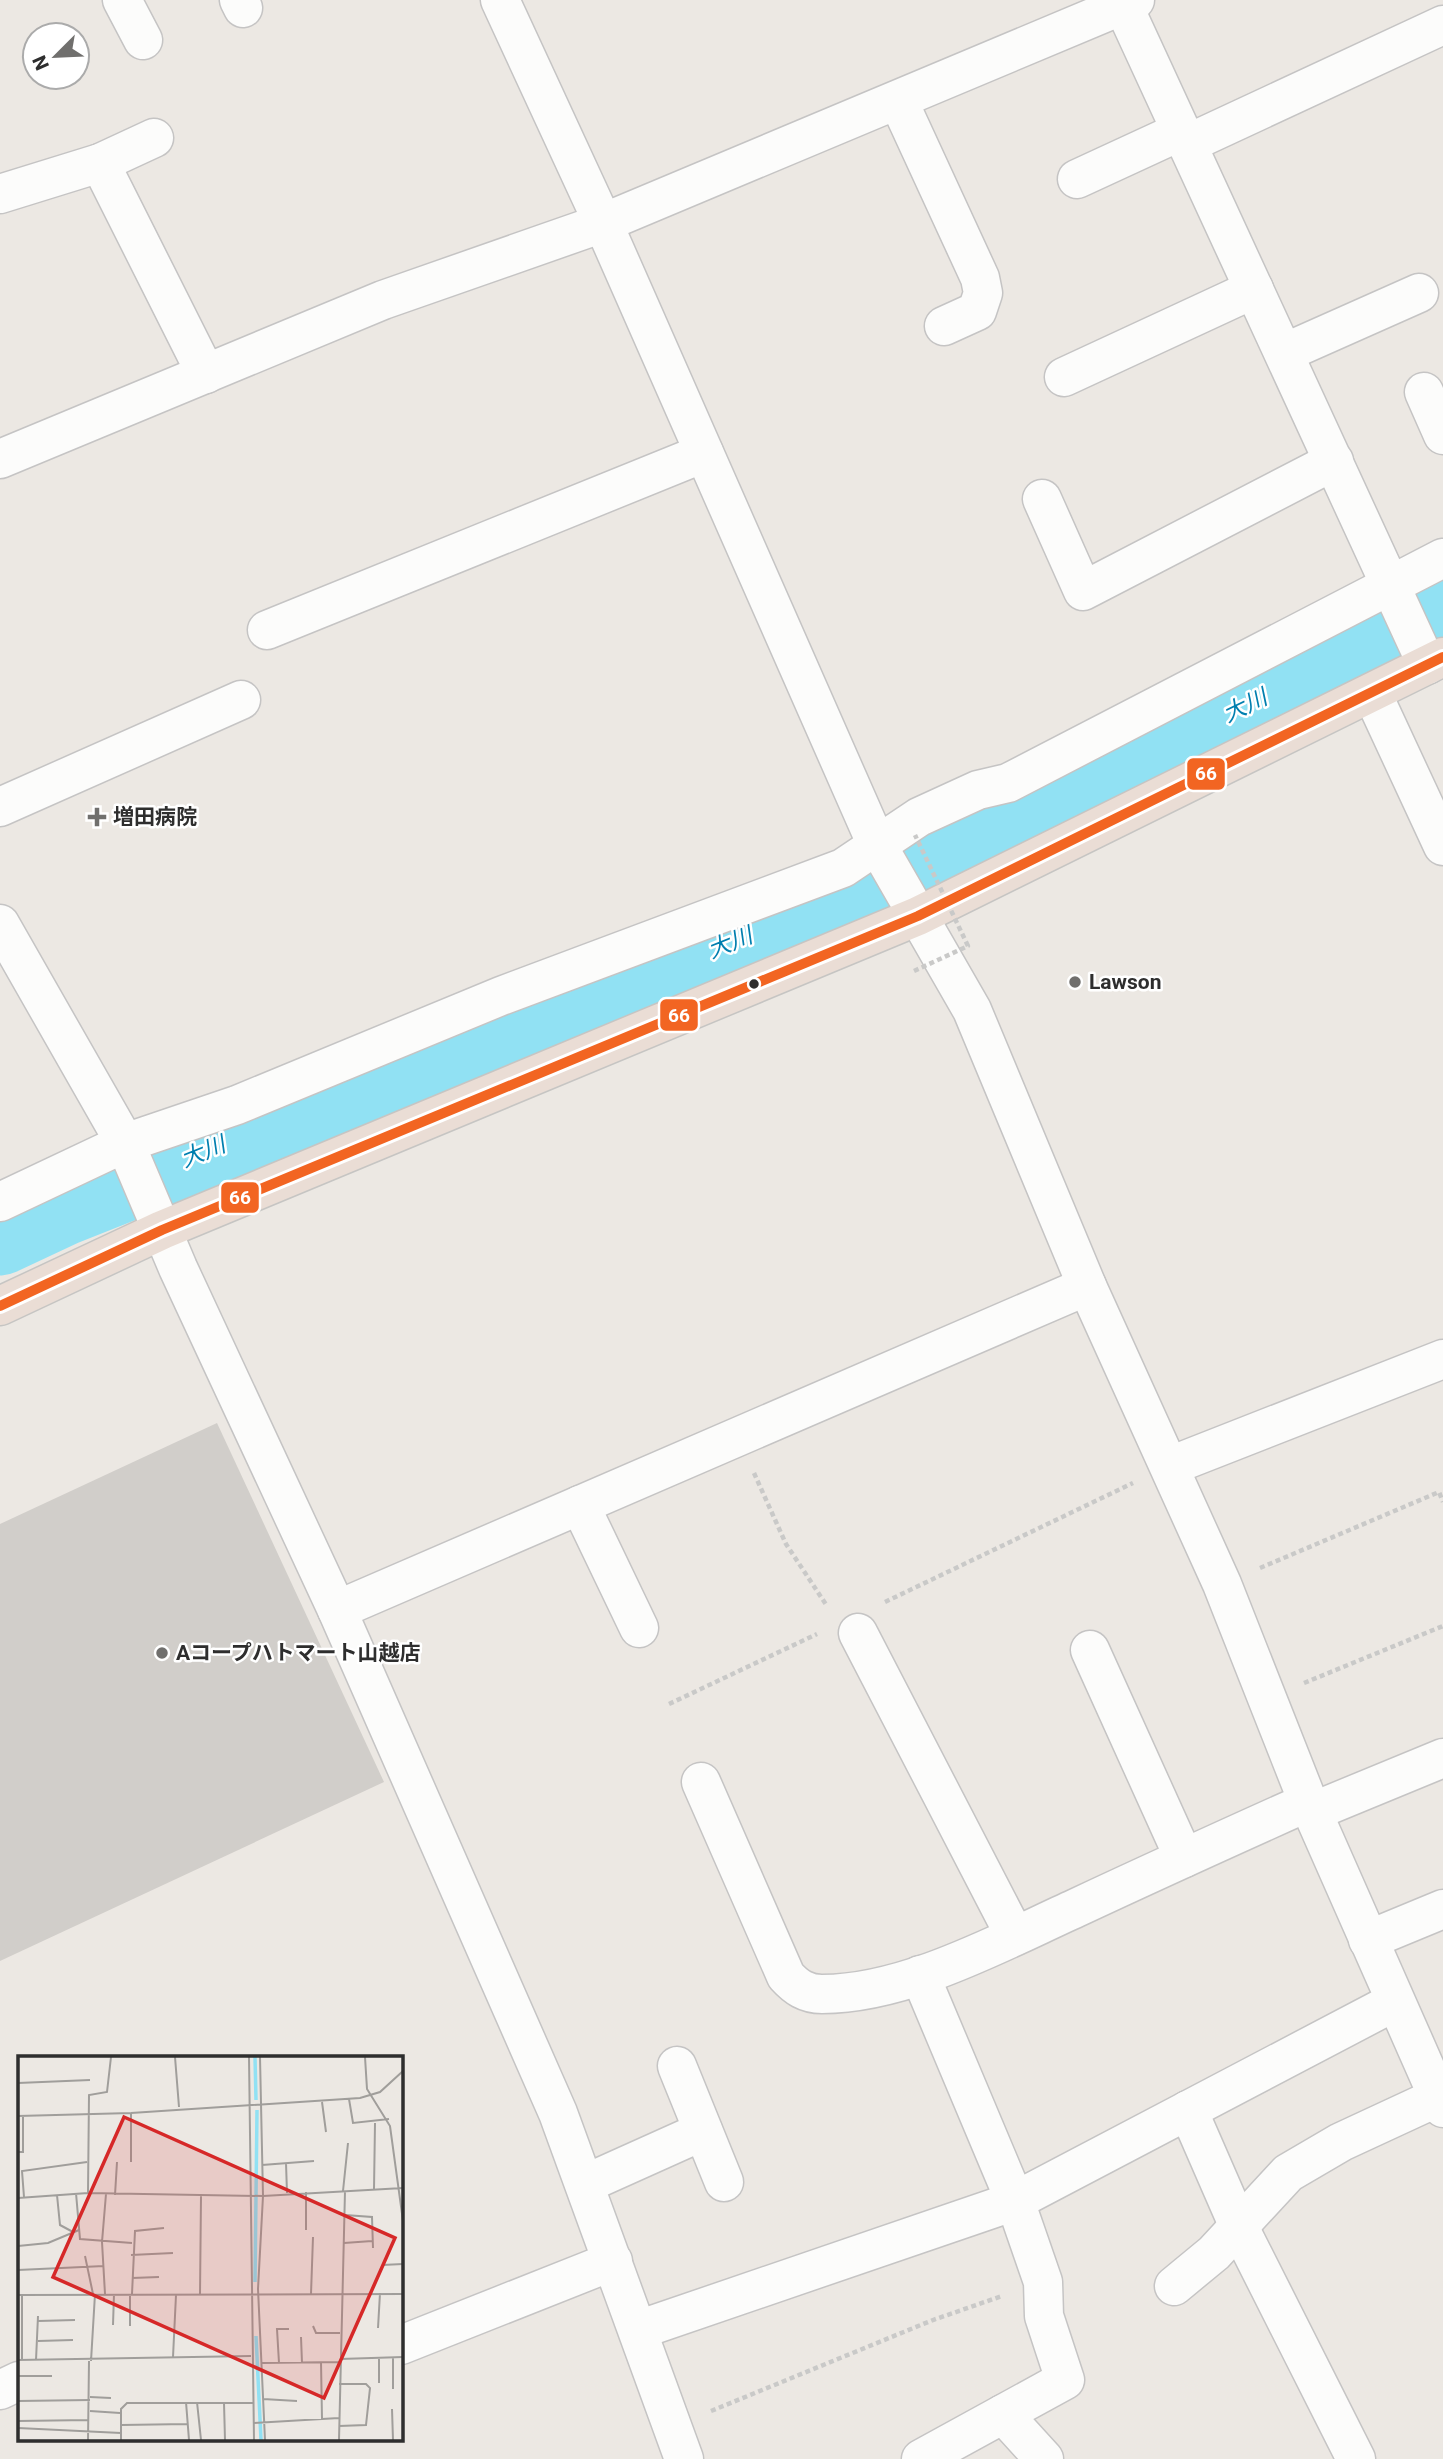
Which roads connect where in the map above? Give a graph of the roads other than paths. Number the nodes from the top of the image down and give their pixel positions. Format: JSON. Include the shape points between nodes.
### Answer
{"nodes":[{"id":1,"x":121,"y":0,"type":"edge"},
{"id":2,"x":500,"y":0,"type":"edge"},
{"id":3,"x":1110,"y":5,"type":"edge"},
{"id":4,"x":1443,"y":24,"type":"edge"},
{"id":5,"x":143,"y":40,"type":"dead end"},
{"id":6,"x":898,"y":100,"type":"junction"},
{"id":7,"x":153,"y":138,"type":"dead end"},
{"id":8,"x":1184,"y":138,"type":"junction"},
{"id":9,"x":100,"y":163,"type":"junction"},
{"id":10,"x":1077,"y":179,"type":"dead end"},
{"id":11,"x":0,"y":194,"type":"edge"},
{"id":12,"x":603,"y":223,"type":"junction"},
{"id":13,"x":1254,"y":289,"type":"junction"},
{"id":14,"x":1419,"y":293,"type":"dead end"},
{"id":15,"x":944,"y":326,"type":"dead end"},
{"id":16,"x":1284,"y":353,"type":"junction"},
{"id":17,"x":206,"y":374,"type":"junction"},
{"id":18,"x":1064,"y":377,"type":"dead end"},
{"id":19,"x":1424,"y":392,"type":"dead end"},
{"id":20,"x":1443,"y":435,"type":"edge"},
{"id":21,"x":704,"y":453,"type":"junction"},
{"id":22,"x":0,"y":459,"type":"edge"},
{"id":23,"x":1334,"y":461,"type":"junction"},
{"id":24,"x":1042,"y":499,"type":"dead end"},
{"id":25,"x":1443,"y":558,"type":"edge"},
{"id":26,"x":1395,"y":595,"type":"junction"},
{"id":27,"x":267,"y":630,"type":"dead end"},
{"id":28,"x":1428,"y":655,"type":"edge"},
{"id":29,"x":1372,"y":693,"type":"junction"},
{"id":30,"x":241,"y":700,"type":"dead end"},
{"id":31,"x":0,"y":807,"type":"edge"},
{"id":32,"x":1443,"y":846,"type":"edge"},
{"id":33,"x":897,"y":878,"type":"junction"},
{"id":34,"x":0,"y":924,"type":"edge"},
{"id":35,"x":12,"y":974,"type":"edge"},
{"id":36,"x":127,"y":1150,"type":"junction"},
{"id":37,"x":0,"y":1202,"type":"edge"},
{"id":38,"x":155,"y":1213,"type":"junction"},
{"id":39,"x":1087,"y":1286,"type":"junction"},
{"id":40,"x":0,"y":1307,"type":"edge"},
{"id":41,"x":1443,"y":1359,"type":"edge"},
{"id":42,"x":1170,"y":1466,"type":"junction"},
{"id":43,"x":580,"y":1504,"type":"junction"},
{"id":44,"x":337,"y":1609,"type":"junction"},
{"id":45,"x":857,"y":1621,"type":"road end"},
{"id":46,"x":639,"y":1628,"type":"dead end"},
{"id":47,"x":1090,"y":1650,"type":"dead end"},
{"id":48,"x":1443,"y":1758,"type":"edge"},
{"id":49,"x":701,"y":1782,"type":"dead end"},
{"id":50,"x":1310,"y":1807,"type":"junction"},
{"id":51,"x":1184,"y":1858,"type":"junction"},
{"id":52,"x":1443,"y":1909,"type":"edge"},
{"id":53,"x":1015,"y":1936,"type":"junction"},
{"id":54,"x":1368,"y":1940,"type":"junction"},
{"id":55,"x":920,"y":1975,"type":"junction"},
{"id":56,"x":1394,"y":2002,"type":"junction"},
{"id":57,"x":677,"y":2066,"type":"dead end"},
{"id":58,"x":1438,"y":2089,"type":"edge"},
{"id":59,"x":1188,"y":2110,"type":"junction"},
{"id":60,"x":703,"y":2131,"type":"junction"},
{"id":61,"x":724,"y":2182,"type":"dead end"},
{"id":62,"x":585,"y":2184,"type":"junction"},
{"id":63,"x":1015,"y":2201,"type":"junction"},
{"id":64,"x":1239,"y":2227,"type":"junction"},
{"id":65,"x":614,"y":2261,"type":"junction"},
{"id":66,"x":1174,"y":2286,"type":"dead end"},
{"id":67,"x":638,"y":2330,"type":"junction"},
{"id":68,"x":402,"y":2344,"type":"edge"},
{"id":69,"x":18,"y":2381,"type":"edge"},
{"id":70,"x":0,"y":2390,"type":"edge"},
{"id":71,"x":1003,"y":2414,"type":"junction"},
{"id":72,"x":679,"y":2443,"type":"edge"},
{"id":73,"x":1041,"y":2457,"type":"edge"},
{"id":74,"x":921,"y":2459,"type":"edge"},
{"id":75,"x":1356,"y":2459,"type":"edge"}],
"edges":[{"from":1,"to":5,"type":"street"},
{"from":2,"to":12,"type":"street"},
{"from":3,"to":6,"type":"street"},
{"from":3,"to":8,"type":"street"},
{"from":4,"to":8,"type":"street"},
{"from":6,"to":12,"type":"street"},
{"from":6,"to":15,"type":"street","via":[[980,278],[983,293],[977,311]]},
{"from":7,"to":9,"type":"street"},
{"from":8,"to":10,"type":"street"},
{"from":8,"to":13,"type":"street"},
{"from":9,"to":11,"type":"street"},
{"from":9,"to":17,"type":"street"},
{"from":12,"to":17,"type":"street","via":[[383,300]]},
{"from":12,"to":21,"type":"street"},
{"from":13,"to":16,"type":"street"},
{"from":13,"to":18,"type":"street"},
{"from":14,"to":16,"type":"street"},
{"from":16,"to":23,"type":"street"},
{"from":17,"to":22,"type":"street"},
{"from":19,"to":20,"type":"street"},
{"from":21,"to":27,"type":"street"},
{"from":21,"to":33,"type":"street"},
{"from":23,"to":24,"type":"street","via":[[1083,591]]},
{"from":23,"to":26,"type":"street"},
{"from":25,"to":26,"type":"street"},
{"from":26,"to":28,"type":"street"},
{"from":26,"to":33,"type":"street","via":[[1008,783],[978,790],[919,817]]},
{"from":28,"to":29,"type":"highway"},
{"from":29,"to":32,"type":"street"},
{"from":29,"to":33,"type":"highway"},
{"from":30,"to":31,"type":"street"},
{"from":33,"to":36,"type":"street","via":[[843,868],[501,996]]},
{"from":33,"to":38,"type":"highway"},
{"from":33,"to":39,"type":"street","via":[[972,1010]]},
{"from":34,"to":35,"type":"street"},
{"from":35,"to":36,"type":"street"},
{"from":36,"to":37,"type":"street"},
{"from":36,"to":38,"type":"street"},
{"from":38,"to":40,"type":"highway"},
{"from":38,"to":44,"type":"street"},
{"from":39,"to":42,"type":"street"},
{"from":39,"to":43,"type":"street"},
{"from":41,"to":42,"type":"street"},
{"from":42,"to":50,"type":"street","via":[[1223,1584]]},
{"from":43,"to":44,"type":"street"},
{"from":43,"to":46,"type":"street"},
{"from":44,"to":62,"type":"street"},
{"from":45,"to":53,"type":"street"},
{"from":47,"to":51,"type":"street"},
{"from":48,"to":50,"type":"street"},
{"from":49,"to":55,"type":"street","via":[[786,1976],[798,1989],[820,1994],[856,1990]]},
{"from":50,"to":51,"type":"street"},
{"from":50,"to":54,"type":"street"},
{"from":51,"to":53,"type":"street"},
{"from":52,"to":54,"type":"street"},
{"from":53,"to":55,"type":"street"},
{"from":54,"to":56,"type":"street"},
{"from":55,"to":63,"type":"street"},
{"from":56,"to":58,"type":"street"},
{"from":56,"to":59,"type":"street"},
{"from":57,"to":60,"type":"street"},
{"from":58,"to":64,"type":"street","via":[[1288,2173]]},
{"from":59,"to":63,"type":"street"},
{"from":59,"to":64,"type":"street"},
{"from":60,"to":61,"type":"street"},
{"from":60,"to":62,"type":"street"},
{"from":62,"to":65,"type":"street"},
{"from":63,"to":67,"type":"street"},
{"from":63,"to":71,"type":"street","via":[[1043,2283],[1044,2316],[1065,2380]]},
{"from":64,"to":66,"type":"street"},
{"from":64,"to":75,"type":"street"},
{"from":65,"to":67,"type":"street"},
{"from":65,"to":68,"type":"street"},
{"from":67,"to":72,"type":"street"},
{"from":69,"to":70,"type":"street"},
{"from":71,"to":73,"type":"street"},
{"from":71,"to":74,"type":"street"}]}
